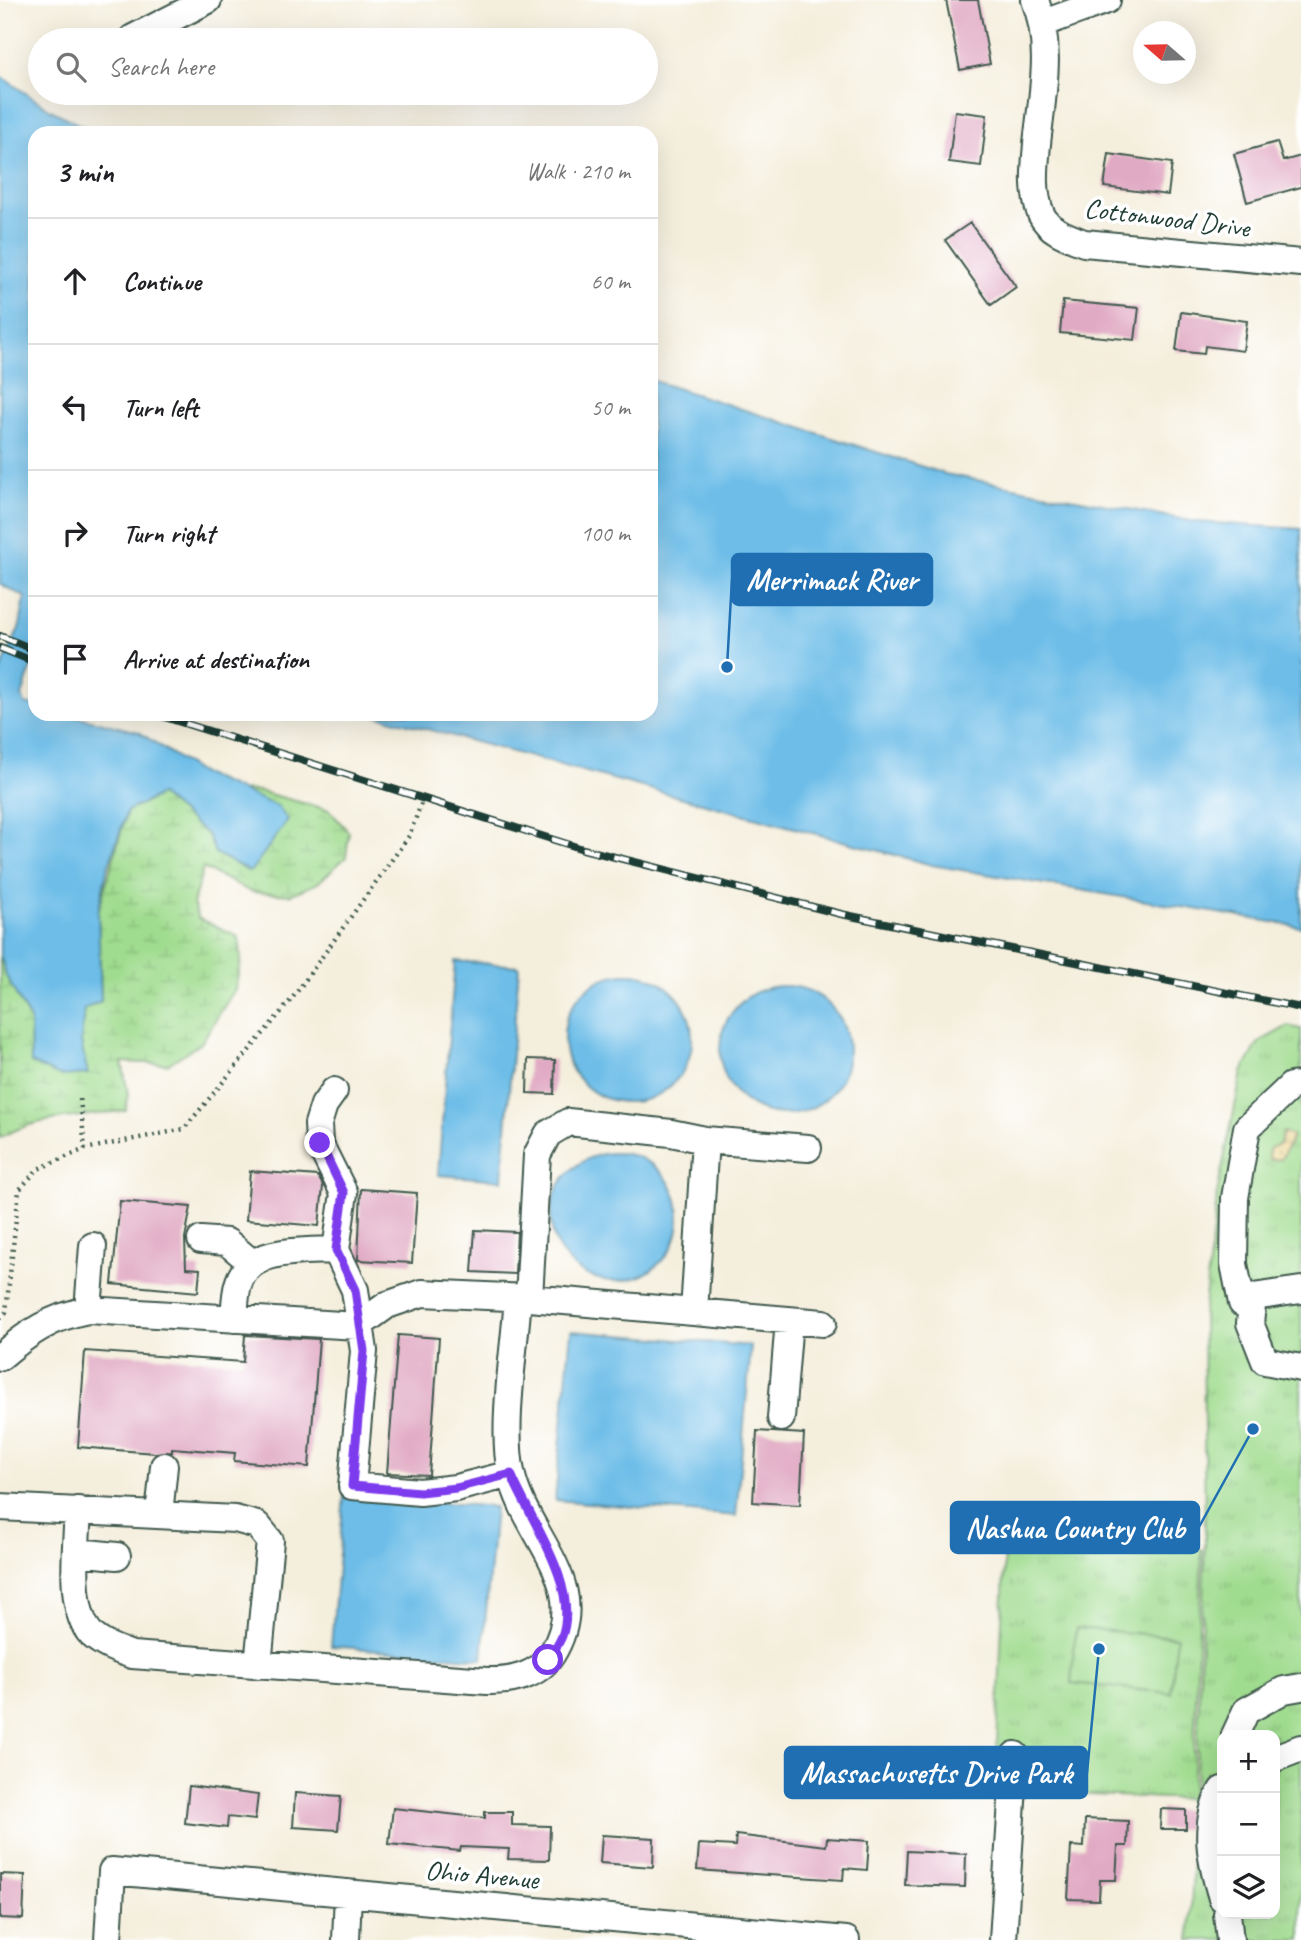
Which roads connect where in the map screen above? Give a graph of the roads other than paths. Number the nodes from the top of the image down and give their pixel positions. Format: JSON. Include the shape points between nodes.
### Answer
{"nodes":[{"id":1,"x":208,"y":0,"type":"edge"},
{"id":2,"x":1107,"y":0,"type":"edge"},
{"id":3,"x":1039,"y":12,"type":"edge"},
{"id":4,"x":153,"y":28,"type":"edge"},
{"id":5,"x":1301,"y":263,"type":"edge"},
{"id":6,"x":1301,"y":1085,"type":"edge"},
{"id":7,"x":334,"y":1091,"type":"dead end"},
{"id":8,"x":705,"y":1140,"type":"junction"},
{"id":9,"x":808,"y":1148,"type":"dead end"},
{"id":10,"x":201,"y":1240,"type":"dead end"},
{"id":11,"x":93,"y":1246,"type":"dead end"},
{"id":12,"x":336,"y":1250,"type":"junction"},
{"id":13,"x":252,"y":1263,"type":"junction"},
{"id":14,"x":1301,"y":1290,"type":"edge"},
{"id":15,"x":523,"y":1297,"type":"junction"},
{"id":16,"x":1253,"y":1297,"type":"junction"},
{"id":17,"x":88,"y":1310,"type":"junction"},
{"id":18,"x":694,"y":1312,"type":"junction"},
{"id":19,"x":234,"y":1319,"type":"junction"},
{"id":20,"x":789,"y":1320,"type":"junction"},
{"id":21,"x":823,"y":1323,"type":"dead end"},
{"id":22,"x":358,"y":1326,"type":"junction"},
{"id":23,"x":0,"y":1357,"type":"edge"},
{"id":24,"x":1301,"y":1368,"type":"edge"},
{"id":25,"x":781,"y":1418,"type":"dead end"},
{"id":26,"x":164,"y":1466,"type":"dead end"},
{"id":27,"x":511,"y":1474,"type":"junction"},
{"id":28,"x":0,"y":1507,"type":"edge"},
{"id":29,"x":78,"y":1510,"type":"junction"},
{"id":30,"x":159,"y":1515,"type":"junction"},
{"id":31,"x":76,"y":1552,"type":"junction"},
{"id":32,"x":117,"y":1556,"type":"dead end"},
{"id":33,"x":258,"y":1665,"type":"junction"},
{"id":34,"x":1301,"y":1687,"type":"edge"},
{"id":35,"x":1237,"y":1730,"type":"edge"},
{"id":36,"x":1301,"y":1748,"type":"edge"},
{"id":37,"x":1015,"y":1755,"type":"dead end"},
{"id":38,"x":1280,"y":1756,"type":"edge"},
{"id":39,"x":1221,"y":1793,"type":"edge"},
{"id":40,"x":1217,"y":1880,"type":"edge"},
{"id":41,"x":348,"y":1893,"type":"junction"},
{"id":42,"x":1228,"y":1919,"type":"edge"},
{"id":43,"x":646,"y":1931,"type":"edge"},
{"id":44,"x":108,"y":1940,"type":"edge"},
{"id":45,"x":346,"y":1940,"type":"edge"},
{"id":46,"x":846,"y":1940,"type":"edge"},
{"id":47,"x":1003,"y":1940,"type":"edge"},
{"id":48,"x":1230,"y":1940,"type":"edge"}],
"edges":[{"from":1,"to":4,"type":"street"},
{"from":2,"to":3,"type":"street"},
{"from":3,"to":5,"type":"street","name":"Cottonwood Drive","via":[[1046,59],[1035,190],[1042,215],[1060,234],[1084,243]]},
{"from":6,"to":16,"type":"street","via":[[1291,1086],[1247,1128],[1235,1198],[1234,1264],[1242,1303]]},
{"from":7,"to":12,"type":"street","via":[[318,1125],[320,1143],[344,1193]]},
{"from":8,"to":9,"type":"street"},
{"from":8,"to":15,"type":"street","via":[[568,1122],[548,1134],[537,1155]]},
{"from":8,"to":18,"type":"street"},
{"from":10,"to":13,"type":"street","via":[[227,1242]]},
{"from":11,"to":17,"type":"street"},
{"from":12,"to":13,"type":"street","via":[[277,1254]]},
{"from":12,"to":22,"type":"street","via":[[355,1290]]},
{"from":13,"to":19,"type":"street","via":[[238,1283]]},
{"from":14,"to":16,"type":"street"},
{"from":15,"to":18,"type":"street"},
{"from":15,"to":22,"type":"street","via":[[422,1293],[387,1305]]},
{"from":15,"to":27,"type":"street","via":[[508,1446]]},
{"from":16,"to":24,"type":"street","via":[[1250,1323],[1265,1361]]},
{"from":17,"to":19,"type":"street"},
{"from":17,"to":23,"type":"street","via":[[34,1328]]},
{"from":18,"to":20,"type":"street"},
{"from":19,"to":22,"type":"street"},
{"from":20,"to":21,"type":"street"},
{"from":20,"to":25,"type":"street"},
{"from":22,"to":27,"type":"street","via":[[364,1351],[352,1486],[420,1492]]},
{"from":26,"to":30,"type":"street"},
{"from":27,"to":33,"type":"street","via":[[563,1584],[567,1612],[562,1637],[548,1660],[528,1675],[506,1682]]},
{"from":28,"to":29,"type":"street"},
{"from":29,"to":30,"type":"street"},
{"from":29,"to":31,"type":"street"},
{"from":30,"to":33,"type":"street","via":[[235,1519],[257,1525],[270,1541]]},
{"from":31,"to":32,"type":"street"},
{"from":31,"to":33,"type":"street","via":[[79,1611],[91,1634],[108,1646],[132,1655]]},
{"from":34,"to":35,"type":"street","via":[[1284,1690],[1246,1710]]},
{"from":36,"to":38,"type":"street"},
{"from":37,"to":47,"type":"street"},
{"from":39,"to":40,"type":"street","via":[[1210,1828],[1209,1852]]},
{"from":41,"to":43,"type":"street","name":"Ohio Avenue"},
{"from":41,"to":44,"type":"street","name":"Ohio Avenue","via":[[112,1871]]},
{"from":41,"to":45,"type":"street"},
{"from":42,"to":48,"type":"street"},
{"from":43,"to":46,"type":"street","name":"Ohio Avenue"}]}
